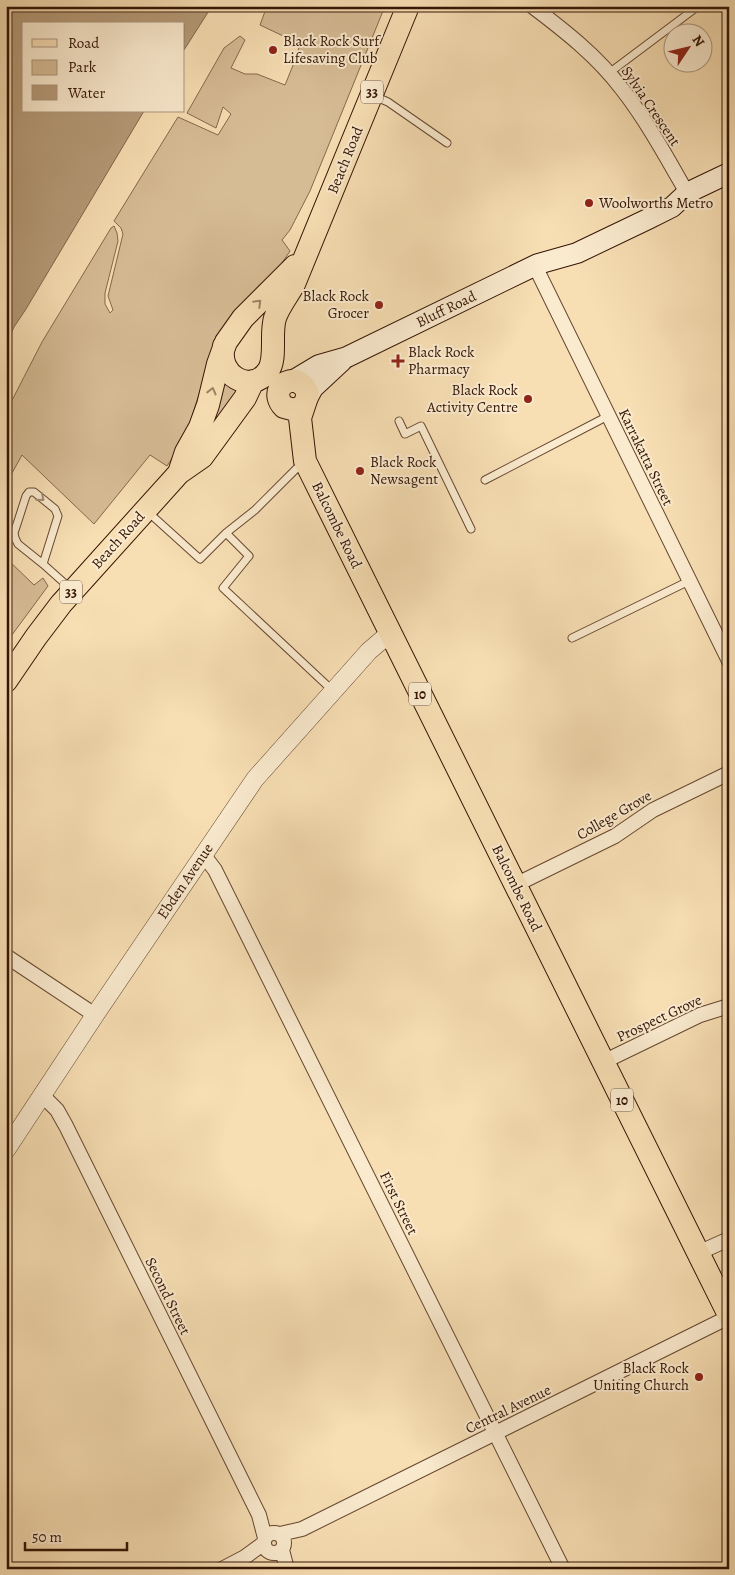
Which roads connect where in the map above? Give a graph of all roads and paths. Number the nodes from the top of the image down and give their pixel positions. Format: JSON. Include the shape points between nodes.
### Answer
{"nodes":[{"id":1,"x":408,"y":6,"type":"edge"},
{"id":2,"x":532,"y":6,"type":"edge"},
{"id":3,"x":697,"y":7,"type":"edge"},
{"id":4,"x":609,"y":74,"type":"junction"},
{"id":5,"x":371,"y":94,"type":"junction"},
{"id":6,"x":447,"y":143,"type":"dead end"},
{"id":7,"x":729,"y":173,"type":"edge"},
{"id":8,"x":687,"y":193,"type":"junction"},
{"id":9,"x":305,"y":257,"type":"junction"},
{"id":10,"x":540,"y":263,"type":"junction"},
{"id":11,"x":225,"y":343,"type":"junction"},
{"id":12,"x":272,"y":350,"type":"junction"},
{"id":13,"x":347,"y":356,"type":"junction"},
{"id":14,"x":293,"y":380,"type":"junction"},
{"id":15,"x":254,"y":381,"type":"junction"},
{"id":16,"x":305,"y":402,"type":"junction"},
{"id":17,"x":280,"y":403,"type":"junction"},
{"id":18,"x":608,"y":416,"type":"junction"},
{"id":19,"x":399,"y":420,"type":"dead end"},
{"id":20,"x":305,"y":460,"type":"junction"},
{"id":21,"x":180,"y":473,"type":"junction"},
{"id":22,"x":485,"y":480,"type":"dead end"},
{"id":23,"x":146,"y":510,"type":"junction"},
{"id":24,"x":471,"y":529,"type":"dead end"},
{"id":25,"x":226,"y":532,"type":"junction"},
{"id":26,"x":43,"y":564,"type":"junction"},
{"id":27,"x":689,"y":581,"type":"junction"},
{"id":28,"x":72,"y":591,"type":"junction"},
{"id":29,"x":390,"y":633,"type":"junction"},
{"id":30,"x":572,"y":638,"type":"dead end"},
{"id":31,"x":729,"y":661,"type":"edge"},
{"id":32,"x":6,"y":682,"type":"edge"},
{"id":33,"x":332,"y":691,"type":"junction"},
{"id":34,"x":729,"y":773,"type":"edge"},
{"id":35,"x":203,"y":854,"type":"junction"},
{"id":36,"x":515,"y":885,"type":"junction"},
{"id":37,"x":6,"y":956,"type":"edge"},
{"id":38,"x":729,"y":1006,"type":"edge"},
{"id":39,"x":95,"y":1015,"type":"junction"},
{"id":40,"x":603,"y":1062,"type":"junction"},
{"id":41,"x":43,"y":1096,"type":"junction"},
{"id":42,"x":6,"y":1150,"type":"edge"},
{"id":43,"x":729,"y":1239,"type":"edge"},
{"id":44,"x":698,"y":1254,"type":"junction"},
{"id":45,"x":729,"y":1316,"type":"edge"},
{"id":46,"x":496,"y":1433,"type":"junction"},
{"id":47,"x":274,"y":1543,"type":"junction"},
{"id":48,"x":222,"y":1569,"type":"edge"},
{"id":49,"x":286,"y":1569,"type":"edge"},
{"id":50,"x":563,"y":1569,"type":"edge"}],
"edges":[{"from":1,"to":5,"type":"main road","name":"Beach Road","number":"33"},
{"from":2,"to":4,"type":"street","name":"Sylvia Crescent","via":[[577,41]]},
{"from":3,"to":4,"type":"lane"},
{"from":4,"to":8,"type":"street","name":"Sylvia Crescent","via":[[634,106]]},
{"from":5,"to":6,"type":"lane"},
{"from":5,"to":9,"type":"main road","name":"Beach Road","number":"33"},
{"from":7,"to":8,"type":"main road","name":"Bluff Road"},
{"from":8,"to":10,"type":"main road","name":"Bluff Road","via":[[672,207],[577,253]]},
{"from":11,"to":9,"type":"main road","name":"Beach Road","number":"33","one_way":true,"via":[[243,318]]},
{"from":9,"to":12,"type":"main road","name":"Beach Road","number":"33","via":[[275,318]]},
{"from":10,"to":13,"type":"main road","name":"Bluff Road"},
{"from":10,"to":18,"type":"street","name":"Karrakatta Street"},
{"from":11,"to":12,"type":"main road","via":[[241,331],[254,331],[265,337]]},
{"from":11,"to":15,"type":"main road","via":[[222,358],[228,372],[240,380]]},
{"from":21,"to":11,"type":"main road","name":"Beach Road","number":"33","one_way":true,"via":[[208,405]]},
{"from":12,"to":14,"type":"main road","via":[[289,361]]},
{"from":12,"to":15,"type":"main road","name":"Beach Road","number":"33","via":[[269,371]]},
{"from":13,"to":14,"type":"main road","name":"Bluff Road","via":[[319,364]]},
{"from":13,"to":16,"type":"main road","name":"Bluff Road","via":[[310,392]]},
{"from":14,"to":16,"type":"main road","via":[[306,389]]},
{"from":14,"to":17,"type":"main road","name":"Balcombe Road","number":"10","via":[[280,388]]},
{"from":15,"to":17,"type":"main road","via":[[261,397]]},
{"from":15,"to":21,"type":"main road","name":"Beach Road","number":"33","via":[[202,457]]},
{"from":16,"to":17,"type":"main road","via":[[293,410]]},
{"from":16,"to":20,"type":"main road","name":"Balcombe Road","number":"10","via":[[300,422]]},
{"from":17,"to":20,"type":"main road","name":"Balcombe Road","number":"10","via":[[292,445]]},
{"from":18,"to":22,"type":"lane"},
{"from":18,"to":27,"type":"street","name":"Karrakatta Street"},
{"from":19,"to":24,"type":"lane","via":[[405,434],[421,426]]},
{"from":20,"to":25,"type":"lane","via":[[255,510]]},
{"from":20,"to":29,"type":"main road","name":"Balcombe Road","number":"10"},
{"from":21,"to":23,"type":"main road","name":"Beach Road","number":"33"},
{"from":23,"to":25,"type":"lane","via":[[200,559]]},
{"from":23,"to":28,"type":"main road","name":"Beach Road","number":"33"},
{"from":25,"to":33,"type":"lane","via":[[249,556],[223,588]]},
{"from":26,"to":26,"type":"lane","one_way":true,"via":[[18,544],[14,533],[29,492],[34,492],[55,509],[58,516]]},
{"from":26,"to":28,"type":"lane"},
{"from":27,"to":30,"type":"lane"},
{"from":27,"to":31,"type":"street","name":"Karrakatta Street"},
{"from":28,"to":32,"type":"main road","name":"Beach Road","number":"33"},
{"from":29,"to":33,"type":"street","name":"Ebden Avenue"},
{"from":29,"to":36,"type":"main road","name":"Balcombe Road","number":"10"},
{"from":33,"to":35,"type":"street","name":"Ebden Avenue","via":[[255,779]]},
{"from":34,"to":36,"type":"street","name":"College Grove","via":[[653,810],[615,836]]},
{"from":35,"to":39,"type":"street","name":"Ebden Avenue"},
{"from":35,"to":46,"type":"street","name":"First Street","via":[[215,870]]},
{"from":36,"to":40,"type":"main road","name":"Balcombe Road","number":"10"},
{"from":37,"to":39,"type":"street"},
{"from":38,"to":40,"type":"street","name":"Prospect Grove","via":[[700,1015]]},
{"from":39,"to":41,"type":"street","name":"Ebden Avenue"},
{"from":40,"to":44,"type":"main road","name":"Balcombe Road","number":"10"},
{"from":41,"to":42,"type":"street","name":"Ebden Avenue"},
{"from":41,"to":47,"type":"street","name":"Second Street","via":[[57,1110],[66,1126]]},
{"from":43,"to":44,"type":"street"},
{"from":44,"to":45,"type":"main road","name":"Balcombe Road","number":"10"},
{"from":45,"to":46,"type":"street","name":"Central Avenue"},
{"from":46,"to":47,"type":"street","name":"Central Avenue"},
{"from":46,"to":50,"type":"street","name":"First Street"},
{"from":47,"to":48,"type":"street","name":"Central Avenue"},
{"from":47,"to":49,"type":"street","name":"Second Street"}]}
